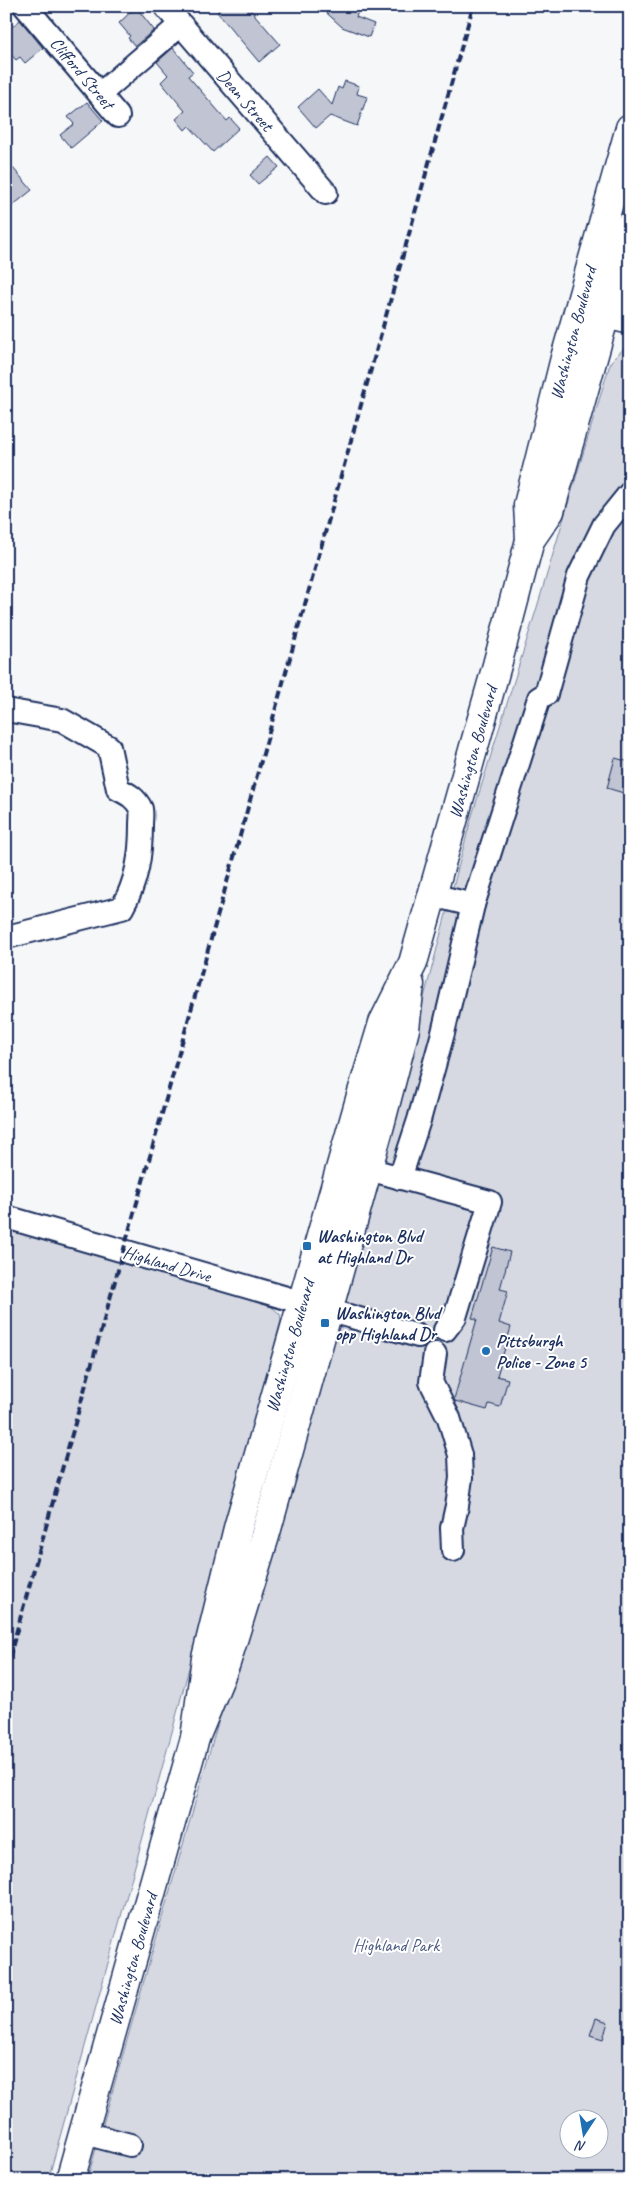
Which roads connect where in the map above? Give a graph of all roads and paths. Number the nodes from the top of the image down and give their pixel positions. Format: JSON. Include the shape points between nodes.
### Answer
{"nodes":[{"id":1,"x":25,"y":6,"type":"edge"},
{"id":2,"x":165,"y":6,"type":"edge"},
{"id":3,"x":180,"y":25,"type":"junction"},
{"id":4,"x":100,"y":94,"type":"junction"},
{"id":5,"x":118,"y":116,"type":"dead end"},
{"id":6,"x":630,"y":128,"type":"edge"},
{"id":7,"x":326,"y":193,"type":"dead end"},
{"id":8,"x":630,"y":226,"type":"edge"},
{"id":9,"x":582,"y":296,"type":"junction"},
{"id":10,"x":619,"y":306,"type":"edge"},
{"id":11,"x":630,"y":493,"type":"edge"},
{"id":12,"x":530,"y":540,"type":"junction"},
{"id":13,"x":6,"y":710,"type":"edge"},
{"id":14,"x":432,"y":895,"type":"junction"},
{"id":15,"x":473,"y":905,"type":"junction"},
{"id":16,"x":7,"y":937,"type":"edge"},
{"id":17,"x":412,"y":962,"type":"junction"},
{"id":18,"x":368,"y":1169,"type":"junction"},
{"id":19,"x":400,"y":1178,"type":"junction"},
{"id":20,"x":6,"y":1217,"type":"edge"},
{"id":21,"x":302,"y":1302,"type":"junction"},
{"id":22,"x":328,"y":1310,"type":"junction"},
{"id":23,"x":445,"y":1330,"type":"junction"},
{"id":24,"x":418,"y":1336,"type":"junction"},
{"id":25,"x":435,"y":1354,"type":"junction"},
{"id":26,"x":453,"y":1550,"type":"dead end"},
{"id":27,"x":196,"y":1738,"type":"junction"},
{"id":28,"x":84,"y":2133,"type":"junction"},
{"id":29,"x":130,"y":2145,"type":"dead end"},
{"id":30,"x":70,"y":2180,"type":"edge"}],
"edges":[{"from":1,"to":4,"type":"street","name":"Clifford Street"},
{"from":2,"to":3,"type":"street","name":"Dean Street"},
{"from":3,"to":4,"type":"street"},
{"from":3,"to":7,"type":"street","name":"Dean Street"},
{"from":4,"to":5,"type":"street","name":"Clifford Street"},
{"from":6,"to":9,"type":"main road","name":"Washington Boulevard"},
{"from":8,"to":10,"type":"main road","name":"Washington Boulevard"},
{"from":9,"to":10,"type":"main road"},
{"from":9,"to":12,"type":"main road","name":"Washington Boulevard","via":[[528,505]]},
{"from":10,"to":12,"type":"main road","name":"Washington Boulevard","via":[[550,511]]},
{"from":11,"to":15,"type":"street","via":[[604,525],[580,576],[546,694],[539,698]]},
{"from":12,"to":14,"type":"main road","name":"Washington Boulevard"},
{"from":13,"to":16,"type":"street","via":[[62,720],[109,747],[118,789],[132,796],[141,810],[137,872],[122,908]]},
{"from":14,"to":15,"type":"street"},
{"from":14,"to":17,"type":"main road","name":"Washington Boulevard"},
{"from":15,"to":19,"type":"street","via":[[443,1033]]},
{"from":17,"to":18,"type":"main road","name":"Washington Boulevard","via":[[406,1029]]},
{"from":17,"to":21,"type":"main road","name":"Washington Boulevard","via":[[384,1023]]},
{"from":18,"to":19,"type":"street"},
{"from":18,"to":22,"type":"main road","name":"Washington Boulevard"},
{"from":19,"to":23,"type":"street","via":[[490,1202],[455,1316]]},
{"from":20,"to":21,"type":"street","name":"Highland Drive"},
{"from":21,"to":22,"type":"street","name":"Highland Drive"},
{"from":21,"to":27,"type":"main road","name":"Washington Boulevard","via":[[238,1528],[206,1658]]},
{"from":22,"to":24,"type":"street","name":"Highland Drive"},
{"from":22,"to":27,"type":"main road","name":"Washington Boulevard","via":[[226,1663]]},
{"from":23,"to":24,"type":"street","via":[[437,1325],[428,1326]]},
{"from":23,"to":25,"type":"street","via":[[448,1338],[446,1347]]},
{"from":24,"to":25,"type":"street","via":[[422,1349]]},
{"from":25,"to":26,"type":"street","via":[[432,1382],[449,1418],[460,1455],[461,1478],[452,1528]]},
{"from":27,"to":28,"type":"main road","name":"Washington Boulevard"},
{"from":28,"to":29,"type":"street"},
{"from":28,"to":30,"type":"main road","name":"Washington Boulevard"}]}
